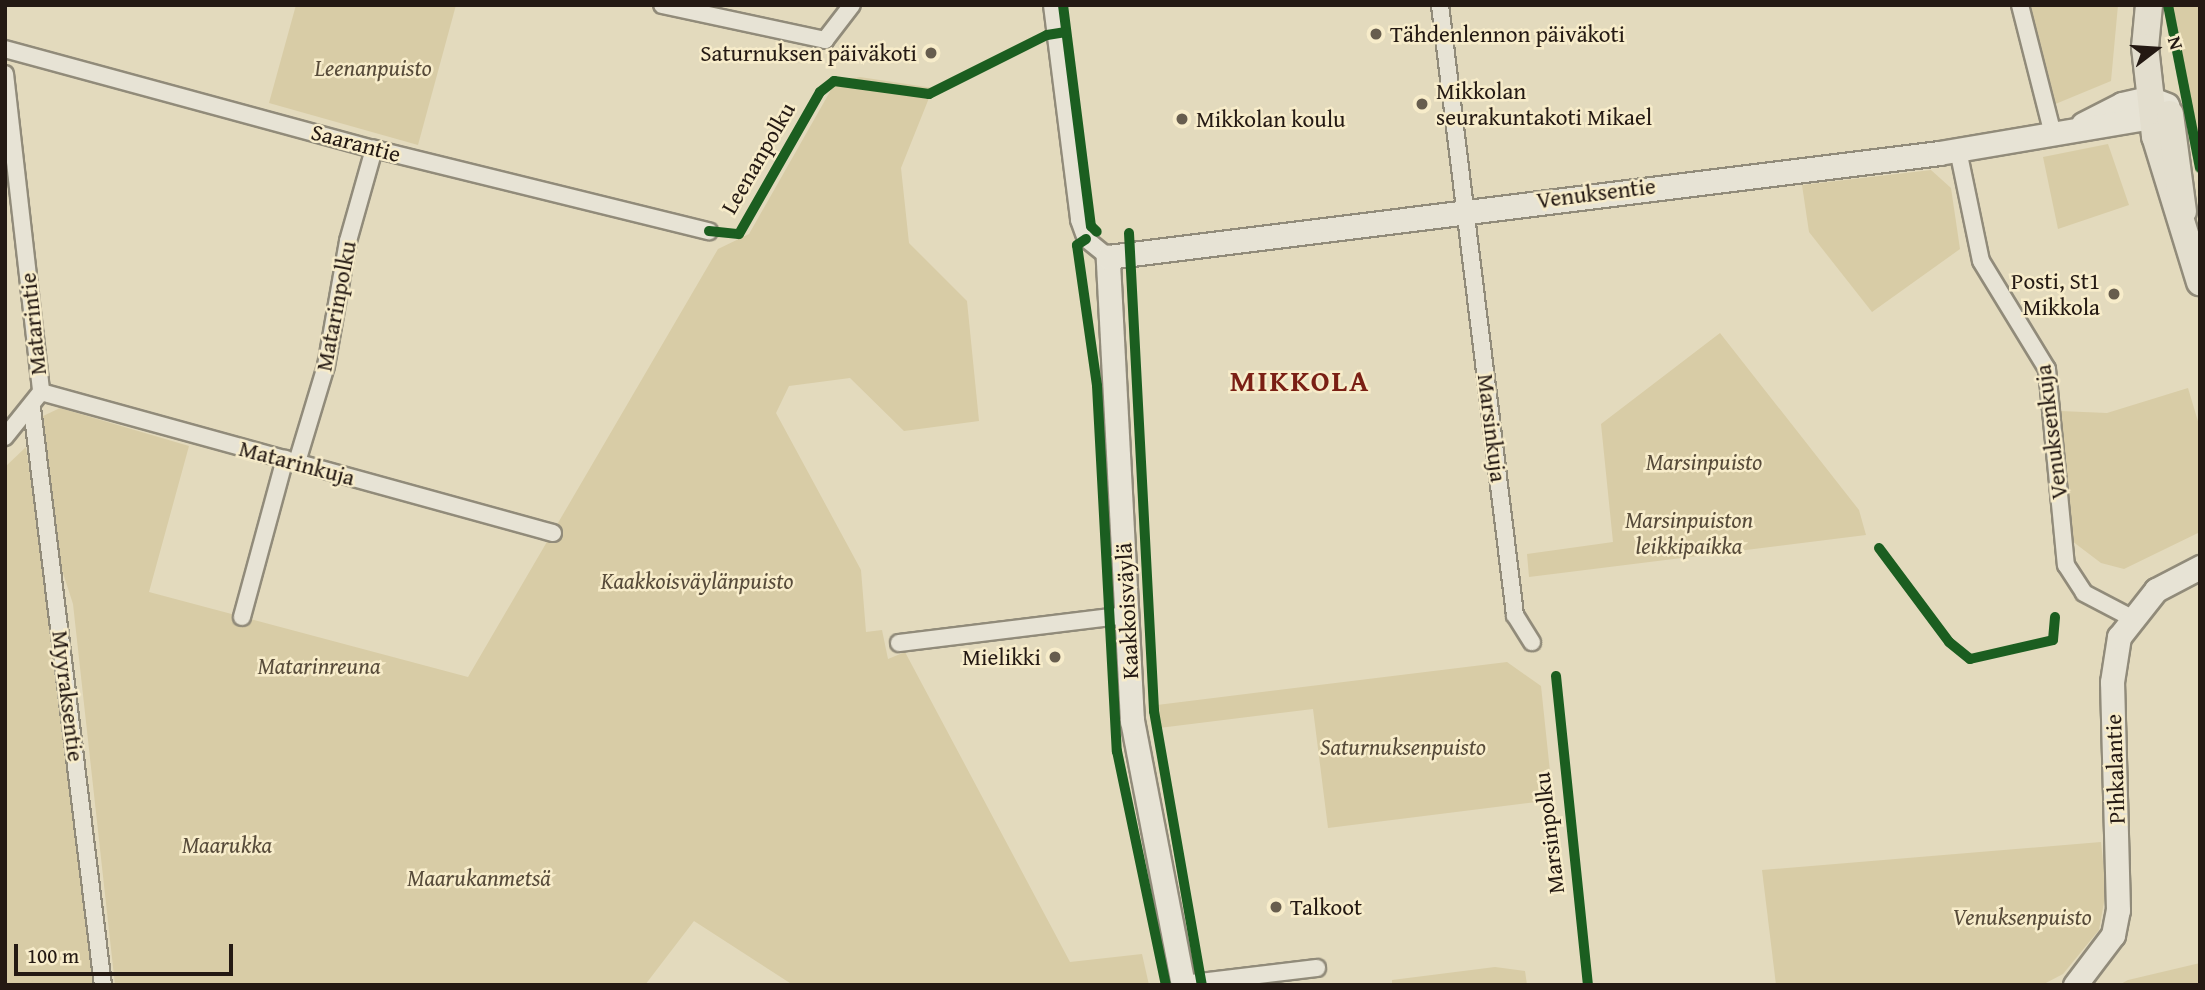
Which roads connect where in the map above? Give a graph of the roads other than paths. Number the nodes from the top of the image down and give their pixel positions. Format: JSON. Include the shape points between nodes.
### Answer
{"nodes":[{"id":1,"x":662,"y":5,"type":"edge"},
{"id":2,"x":852,"y":5,"type":"edge"},
{"id":3,"x":1052,"y":5,"type":"edge"},
{"id":4,"x":1440,"y":5,"type":"edge"},
{"id":5,"x":2020,"y":5,"type":"edge"},
{"id":6,"x":2150,"y":5,"type":"edge"},
{"id":7,"x":5,"y":49,"type":"edge"},
{"id":8,"x":5,"y":74,"type":"edge"},
{"id":9,"x":2156,"y":107,"type":"junction"},
{"id":10,"x":2052,"y":131,"type":"junction"},
{"id":11,"x":374,"y":149,"type":"junction"},
{"id":12,"x":1958,"y":150,"type":"junction"},
{"id":13,"x":1465,"y":210,"type":"junction"},
{"id":14,"x":709,"y":231,"type":"dead end"},
{"id":15,"x":1108,"y":257,"type":"junction"},
{"id":16,"x":2200,"y":282,"type":"edge"},
{"id":17,"x":41,"y":392,"type":"junction"},
{"id":18,"x":32,"y":408,"type":"junction"},
{"id":19,"x":5,"y":437,"type":"edge"},
{"id":20,"x":291,"y":461,"type":"junction"},
{"id":21,"x":553,"y":533,"type":"dead end"},
{"id":22,"x":2196,"y":570,"type":"edge"},
{"id":23,"x":1128,"y":615,"type":"junction"},
{"id":24,"x":242,"y":617,"type":"dead end"},
{"id":25,"x":2130,"y":617,"type":"junction"},
{"id":26,"x":1532,"y":642,"type":"dead end"},
{"id":27,"x":899,"y":643,"type":"dead end"},
{"id":28,"x":1317,"y":968,"type":"dead end"},
{"id":29,"x":1183,"y":984,"type":"edge"},
{"id":30,"x":103,"y":985,"type":"edge"},
{"id":31,"x":2075,"y":985,"type":"edge"}],
"edges":[{"from":1,"to":2,"type":"street","via":[[825,40]]},
{"from":3,"to":15,"type":"street","via":[[1079,220],[1086,239]]},
{"from":4,"to":13,"type":"street","name":"Marsinkuja"},
{"from":5,"to":10,"type":"street"},
{"from":6,"to":9,"type":"main road"},
{"from":7,"to":11,"type":"street","name":"Saarantie"},
{"from":8,"to":17,"type":"street","name":"Matarintie"},
{"from":9,"to":10,"type":"street","name":"Venuksentie","via":[[2110,108],[2083,124]]},
{"from":9,"to":16,"type":"main road","via":[[2163,178]]},
{"from":10,"to":12,"type":"street","name":"Venuksentie"},
{"from":11,"to":14,"type":"street","name":"Saarantie"},
{"from":11,"to":20,"type":"street","name":"Matarinpolku"},
{"from":12,"to":13,"type":"street","name":"Venuksentie"},
{"from":12,"to":25,"type":"street","name":"Venuksenkuja","via":[[1981,261],[2046,369],[2066,565],[2084,593]]},
{"from":13,"to":15,"type":"street","name":"Venuksentie"},
{"from":13,"to":26,"type":"street","name":"Marsinkuja","via":[[1515,615]]},
{"from":15,"to":23,"type":"street","name":"Kaakkoisväylä"},
{"from":17,"to":18,"type":"street","name":"Matarintie"},
{"from":17,"to":20,"type":"street","name":"Matarinkuja"},
{"from":18,"to":19,"type":"street","name":"Matarintie"},
{"from":18,"to":30,"type":"street","name":"Myyraksentie"},
{"from":20,"to":21,"type":"street","name":"Matarinkuja"},
{"from":20,"to":24,"type":"street","name":"Matarinpolku"},
{"from":22,"to":25,"type":"street","name":"Pihkalantie","via":[[2156,590]]},
{"from":23,"to":27,"type":"street"},
{"from":23,"to":29,"type":"street","name":"Kaakkoisväylä","via":[[1132,721]]},
{"from":25,"to":31,"type":"street","name":"Pihkalantie","via":[[2119,637],[2112,682],[2118,910],[2113,935]]},
{"from":28,"to":29,"type":"street"}]}
